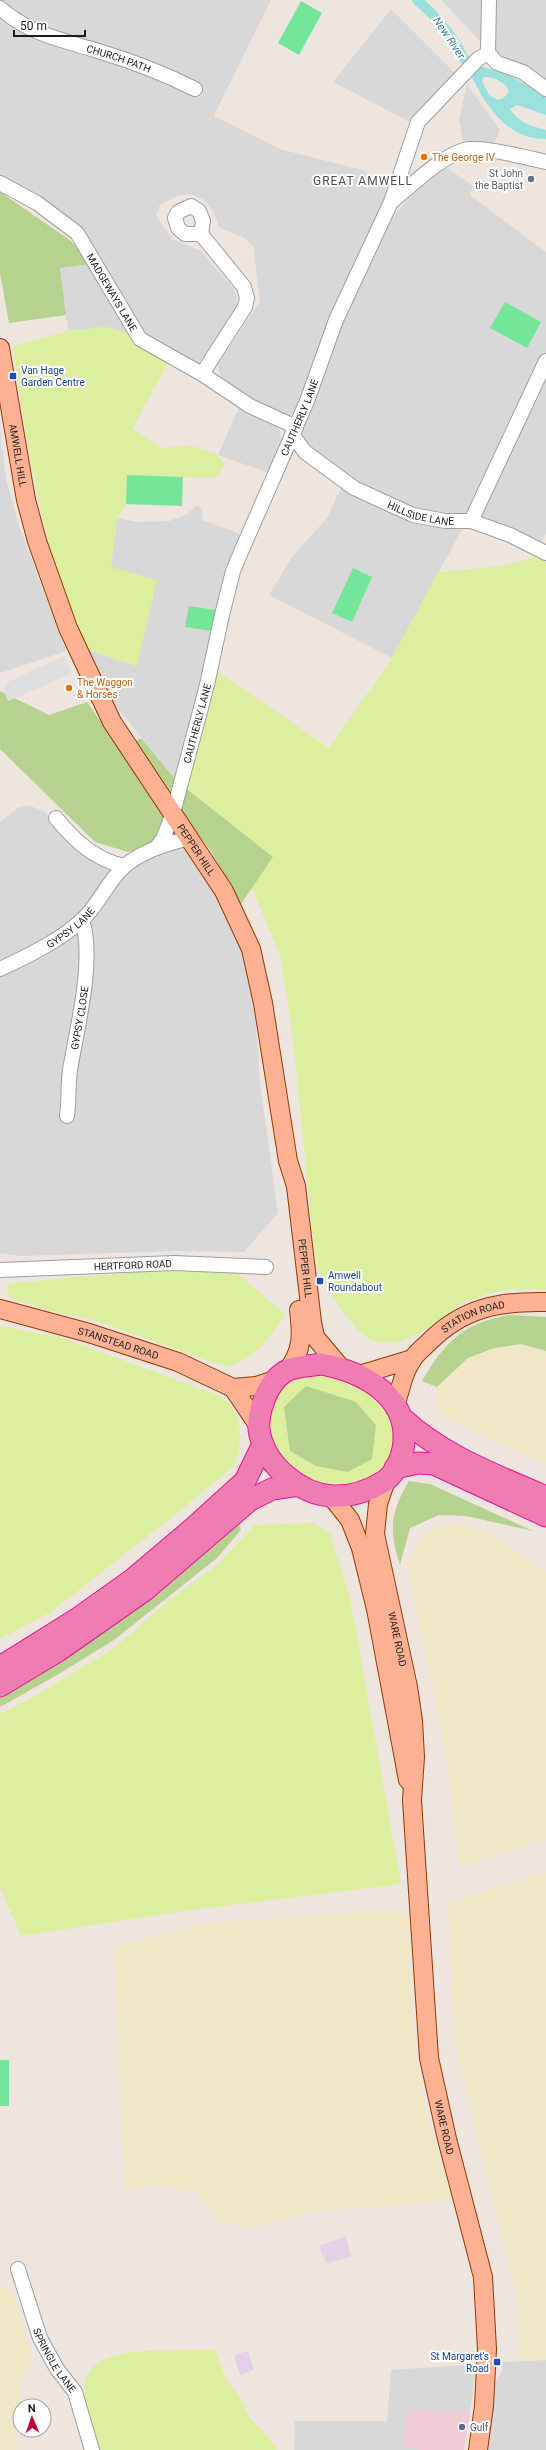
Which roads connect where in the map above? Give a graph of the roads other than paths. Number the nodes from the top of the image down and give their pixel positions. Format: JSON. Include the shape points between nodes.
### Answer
{"nodes":[{"id":1,"x":489,"y":0,"type":"edge"},
{"id":2,"x":0,"y":8,"type":"edge"},
{"id":3,"x":483,"y":56,"type":"junction"},
{"id":4,"x":195,"y":89,"type":"dead end"},
{"id":5,"x":546,"y":89,"type":"edge"},
{"id":6,"x":546,"y":162,"type":"edge"},
{"id":7,"x":0,"y":183,"type":"edge"},
{"id":8,"x":391,"y":202,"type":"junction"},
{"id":9,"x":201,"y":234,"type":"dead end"},
{"id":10,"x":0,"y":348,"type":"edge"},
{"id":11,"x":546,"y":360,"type":"edge"},
{"id":12,"x":202,"y":374,"type":"junction"},
{"id":13,"x":294,"y":431,"type":"junction"},
{"id":14,"x":305,"y":452,"type":"junction"},
{"id":15,"x":284,"y":453,"type":"junction"},
{"id":16,"x":471,"y":521,"type":"junction"},
{"id":17,"x":546,"y":553,"type":"edge"},
{"id":18,"x":44,"y":561,"type":"joint"},
{"id":19,"x":173,"y":814,"type":"junction"},
{"id":20,"x":56,"y":818,"type":"dead end"},
{"id":21,"x":190,"y":838,"type":"junction"},
{"id":22,"x":156,"y":848,"type":"junction"},
{"id":23,"x":124,"y":866,"type":"junction"},
{"id":24,"x":82,"y":920,"type":"junction"},
{"id":25,"x":0,"y":969,"type":"edge"},
{"id":26,"x":67,"y":1116,"type":"dead end"},
{"id":27,"x":288,"y":1161,"type":"junction"},
{"id":28,"x":266,"y":1267,"type":"dead end"},
{"id":29,"x":0,"y":1270,"type":"edge"},
{"id":30,"x":546,"y":1302,"type":"edge"},
{"id":31,"x":0,"y":1309,"type":"edge"},
{"id":32,"x":412,"y":1359,"type":"junction"},
{"id":33,"x":350,"y":1372,"type":"junction"},
{"id":34,"x":281,"y":1376,"type":"junction"},
{"id":35,"x":233,"y":1388,"type":"junction"},
{"id":36,"x":399,"y":1412,"type":"junction"},
{"id":37,"x":261,"y":1435,"type":"junction"},
{"id":38,"x":391,"y":1474,"type":"junction"},
{"id":39,"x":299,"y":1485,"type":"junction"},
{"id":40,"x":331,"y":1496,"type":"junction"},
{"id":41,"x":546,"y":1497,"type":"edge"},
{"id":42,"x":546,"y":1516,"type":"edge"},
{"id":43,"x":0,"y":1667,"type":"edge"},
{"id":44,"x":0,"y":1686,"type":"edge"},
{"id":45,"x":412,"y":1800,"type":"junction"},
{"id":46,"x":18,"y":2269,"type":"dead end"},
{"id":47,"x":92,"y":2450,"type":"edge"},
{"id":48,"x":478,"y":2450,"type":"edge"}],
"edges":[{"from":1,"to":3,"type":"street"},
{"from":2,"to":4,"type":"street","name":"CHURCH PATH","via":[[40,34],[135,63],[166,74]]},
{"from":3,"to":5,"type":"street","via":[[523,72]]},
{"from":3,"to":8,"type":"street","name":"CAUTHERLY LANE","via":[[418,122]]},
{"from":6,"to":8,"type":"street","via":[[490,150],[465,149],[435,167]]},
{"from":7,"to":12,"type":"street","name":"MADGEWAYS LANE","via":[[37,203],[77,233],[140,339]]},
{"from":8,"to":13,"type":"street","name":"CAUTHERLY LANE","via":[[336,320]]},
{"from":9,"to":12,"type":"street","via":[[244,287],[248,298],[245,307]]},
{"from":10,"to":18,"type":"main road","name":"AMWELL HILL","via":[[26,500]]},
{"from":11,"to":16,"type":"street"},
{"from":12,"to":13,"type":"street","name":"MADGEWAYS LANE"},
{"from":13,"to":14,"type":"street","name":"HILLSIDE LANE"},
{"from":13,"to":15,"type":"street","name":"CAUTHERLY LANE"},
{"from":14,"to":15,"type":"street"},
{"from":14,"to":16,"type":"street","name":"HILLSIDE LANE","via":[[354,488],[413,515],[445,521]]},
{"from":15,"to":19,"type":"street","name":"CAUTHERLY LANE","via":[[234,571]]},
{"from":16,"to":17,"type":"street","name":"HILLSIDE LANE","via":[[510,535]]},
{"from":18,"to":19,"type":"main road","name":"PEPPER HILL","via":[[68,628],[100,699],[112,722]]},
{"from":19,"to":21,"type":"main road","name":"PEPPER HILL"},
{"from":19,"to":22,"type":"street","name":"GYPSY LANE","via":[[164,839]]},
{"from":20,"to":23,"type":"street","via":[[83,847],[101,859]]},
{"from":21,"to":22,"type":"street","name":"GYPSY LANE"},
{"from":21,"to":27,"type":"main road","name":"PEPPER HILL","via":[[224,891],[251,949],[263,1003]]},
{"from":22,"to":23,"type":"street","name":"GYPSY LANE"},
{"from":23,"to":24,"type":"street","name":"GYPSY LANE"},
{"from":24,"to":25,"type":"street","name":"GYPSY LANE","via":[[42,948]]},
{"from":24,"to":26,"type":"street","name":"GYPSY CLOSE","via":[[87,934],[88,956],[70,1073]]},
{"from":27,"to":33,"type":"main road","name":"PEPPER HILL","via":[[296,1186],[315,1337]]},
{"from":27,"to":34,"type":"main road","name":"PEPPER HILL","via":[[286,1189],[302,1338],[299,1353]]},
{"from":28,"to":29,"type":"street","name":"HERTFORD ROAD","via":[[174,1263]]},
{"from":30,"to":32,"type":"main road","name":"STATION ROAD","via":[[516,1301],[486,1306],[445,1328]]},
{"from":31,"to":35,"type":"main road","name":"STANSTEAD ROAD","via":[[89,1332],[178,1362]]},
{"from":32,"to":33,"type":"main road","name":"STATION ROAD"},
{"from":32,"to":36,"type":"main road","name":"STATION ROAD","via":[[401,1380]]},
{"from":33,"to":34,"type":"highway","via":[[321,1364]]},
{"from":33,"to":36,"type":"highway","via":[[382,1389]]},
{"from":34,"to":35,"type":"main road","via":[[256,1386]]},
{"from":34,"to":37,"type":"highway","via":[[266,1394]]},
{"from":35,"to":37,"type":"main road"},
{"from":36,"to":38,"type":"highway","via":[[405,1438],[402,1454]]},
{"from":36,"to":41,"type":"highway","via":[[420,1435],[446,1452]]},
{"from":37,"to":39,"type":"highway","via":[[270,1459]]},
{"from":37,"to":43,"type":"highway","via":[[245,1481],[191,1530],[133,1579],[78,1619]]},
{"from":38,"to":40,"type":"highway","via":[[364,1492]]},
{"from":38,"to":42,"type":"highway","via":[[418,1463],[434,1464]]},
{"from":38,"to":45,"type":"main road","name":"WARE ROAD","via":[[378,1504],[375,1534],[408,1687],[415,1757]]},
{"from":39,"to":40,"type":"highway"},
{"from":39,"to":44,"type":"highway","via":[[272,1488],[250,1500],[145,1590],[58,1651]]},
{"from":40,"to":45,"type":"main road","name":"WARE ROAD","via":[[350,1520],[361,1548],[376,1609]]},
{"from":45,"to":48,"type":"main road","name":"WARE ROAD","via":[[429,2058],[447,2140],[483,2277],[487,2349],[484,2406]]},
{"from":46,"to":47,"type":"street","name":"SPRINGLE LANE","via":[[40,2338],[57,2369],[75,2392]]}]}
